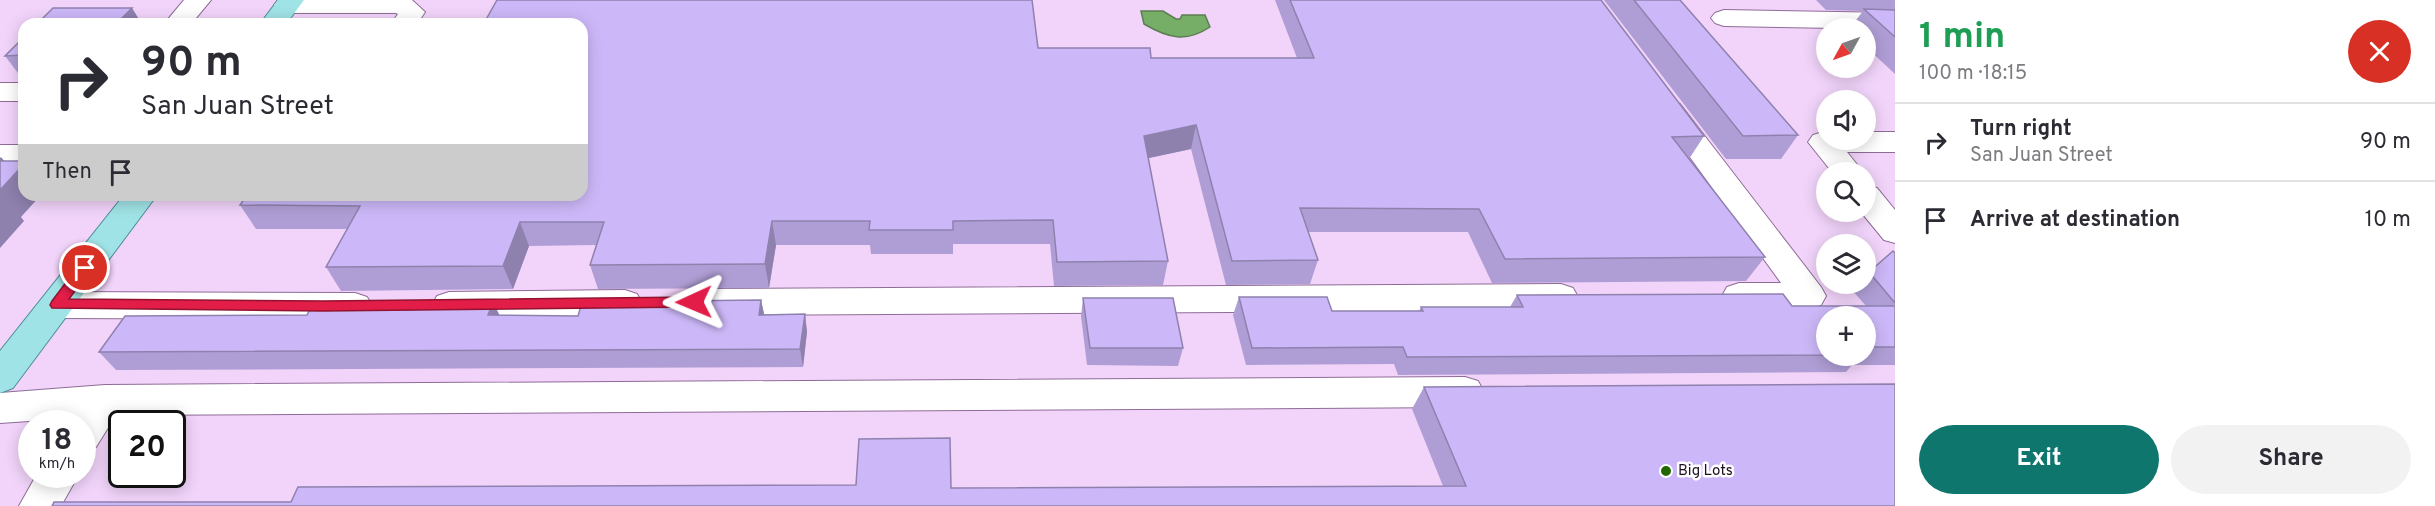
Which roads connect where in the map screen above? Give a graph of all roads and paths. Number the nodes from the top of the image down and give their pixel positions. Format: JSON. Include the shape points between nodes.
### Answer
{"nodes":[{"id":1,"x":198,"y":0,"type":"edge"},
{"id":2,"x":284,"y":10,"type":"edge"},
{"id":3,"x":182,"y":18,"type":"edge"},
{"id":4,"x":408,"y":18,"type":"edge"},
{"id":5,"x":1724,"y":18,"type":"dead end"},
{"id":6,"x":1895,"y":21,"type":"edge"},
{"id":7,"x":1650,"y":84,"type":"edge"},
{"id":8,"x":0,"y":92,"type":"edge"},
{"id":9,"x":18,"y":92,"type":"edge"},
{"id":10,"x":1895,"y":142,"type":"edge"},
{"id":11,"x":0,"y":154,"type":"edge"},
{"id":12,"x":18,"y":155,"type":"edge"},
{"id":13,"x":1840,"y":162,"type":"edge"},
{"id":14,"x":136,"y":201,"type":"edge"},
{"id":15,"x":1876,"y":208,"type":"edge"},
{"id":16,"x":1895,"y":232,"type":"edge"},
{"id":17,"x":1595,"y":297,"type":"edge"},
{"id":18,"x":1714,"y":297,"type":"edge"},
{"id":19,"x":691,"y":302,"type":"edge"},
{"id":20,"x":655,"y":303,"type":"edge"},
{"id":21,"x":57,"y":305,"type":"junction"},
{"id":22,"x":382,"y":305,"type":"edge"},
{"id":23,"x":418,"y":305,"type":"edge"},
{"id":24,"x":0,"y":378,"type":"edge"},
{"id":25,"x":1501,"y":392,"type":"edge"},
{"id":26,"x":105,"y":400,"type":"junction"},
{"id":27,"x":0,"y":408,"type":"edge"},
{"id":28,"x":96,"y":414,"type":"edge"},
{"id":29,"x":50,"y":488,"type":"edge"},
{"id":30,"x":39,"y":506,"type":"edge"}],
"edges":[{"from":1,"to":3,"type":"lane"},
{"from":2,"to":4,"type":"lane","via":[[402,5],[412,12]]},
{"from":5,"to":6,"type":"lane"},
{"from":7,"to":18,"type":"lane","via":[[1809,296]]},
{"from":8,"to":9,"type":"lane"},
{"from":10,"to":13,"type":"lane","via":[[1823,142]]},
{"from":11,"to":12,"type":"lane"},
{"from":14,"to":21,"type":"main road"},
{"from":15,"to":16,"type":"lane"},
{"from":17,"to":19,"type":"lane"},
{"from":20,"to":23,"type":"lane"},
{"from":21,"to":22,"type":"lane"},
{"from":21,"to":24,"type":"main road"},
{"from":25,"to":26,"type":"lane"},
{"from":26,"to":27,"type":"lane"},
{"from":26,"to":28,"type":"lane"},
{"from":29,"to":30,"type":"lane"}]}
